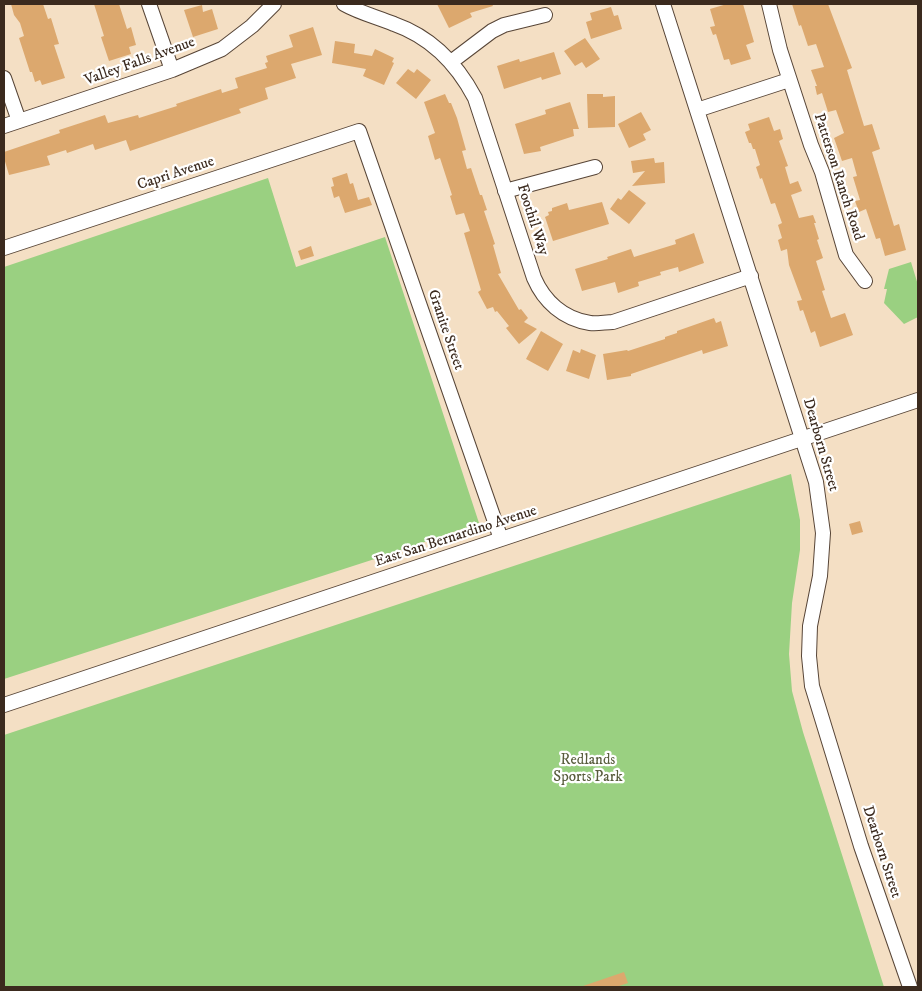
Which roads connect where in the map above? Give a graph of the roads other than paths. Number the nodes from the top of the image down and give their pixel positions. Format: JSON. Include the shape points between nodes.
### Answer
{"nodes":[{"id":1,"x":149,"y":4,"type":"edge"},
{"id":2,"x":274,"y":4,"type":"edge"},
{"id":3,"x":344,"y":4,"type":"edge"},
{"id":4,"x":663,"y":4,"type":"edge"},
{"id":5,"x":769,"y":4,"type":"edge"},
{"id":6,"x":545,"y":15,"type":"dead end"},
{"id":7,"x":451,"y":62,"type":"junction"},
{"id":8,"x":172,"y":70,"type":"junction"},
{"id":9,"x":4,"y":78,"type":"edge"},
{"id":10,"x":789,"y":80,"type":"junction"},
{"id":11,"x":697,"y":110,"type":"junction"},
{"id":12,"x":19,"y":121,"type":"junction"},
{"id":13,"x":4,"y":126,"type":"edge"},
{"id":14,"x":359,"y":131,"type":"joint"},
{"id":15,"x":595,"y":166,"type":"dead end"},
{"id":16,"x":506,"y":191,"type":"junction"},
{"id":17,"x":4,"y":248,"type":"edge"},
{"id":18,"x":751,"y":276,"type":"junction"},
{"id":19,"x":865,"y":281,"type":"dead end"},
{"id":20,"x":918,"y":400,"type":"edge"},
{"id":21,"x":802,"y":439,"type":"junction"},
{"id":22,"x":501,"y":539,"type":"junction"},
{"id":23,"x":4,"y":705,"type":"edge"},
{"id":24,"x":910,"y":987,"type":"edge"}],
"edges":[{"from":1,"to":8,"type":"street"},
{"from":2,"to":8,"type":"street","name":"Valley Falls Avenue","via":[[222,49]]},
{"from":3,"to":7,"type":"street","name":"Foothil Way","via":[[416,33]]},
{"from":4,"to":11,"type":"street","name":"Dearborn Street"},
{"from":5,"to":10,"type":"street","name":"Patterson Ranch Road"},
{"from":6,"to":7,"type":"street","via":[[492,31]]},
{"from":7,"to":16,"type":"street","name":"Foothil Way","via":[[475,98]]},
{"from":8,"to":12,"type":"street","name":"Valley Falls Avenue"},
{"from":9,"to":12,"type":"street"},
{"from":10,"to":11,"type":"street"},
{"from":10,"to":19,"type":"street","name":"Patterson Ranch Road","via":[[822,172],[846,255]]},
{"from":11,"to":18,"type":"street","name":"Dearborn Street"},
{"from":12,"to":13,"type":"street","name":"Valley Falls Avenue"},
{"from":14,"to":17,"type":"street","name":"Capri Avenue"},
{"from":14,"to":22,"type":"street","name":"Granite Street"},
{"from":15,"to":16,"type":"street"},
{"from":16,"to":18,"type":"street","name":"Foothil Way","via":[[538,289],[571,318],[590,323],[613,322]]},
{"from":18,"to":21,"type":"street","name":"Dearborn Street"},
{"from":20,"to":21,"type":"street","name":"East San Bernardino Avenue"},
{"from":21,"to":22,"type":"street","name":"East San Bernardino Avenue"},
{"from":21,"to":24,"type":"street","name":"Dearborn Street","via":[[816,482],[823,533],[820,576],[810,626],[812,686],[861,846]]},
{"from":22,"to":23,"type":"street","name":"East San Bernardino Avenue"}]}
